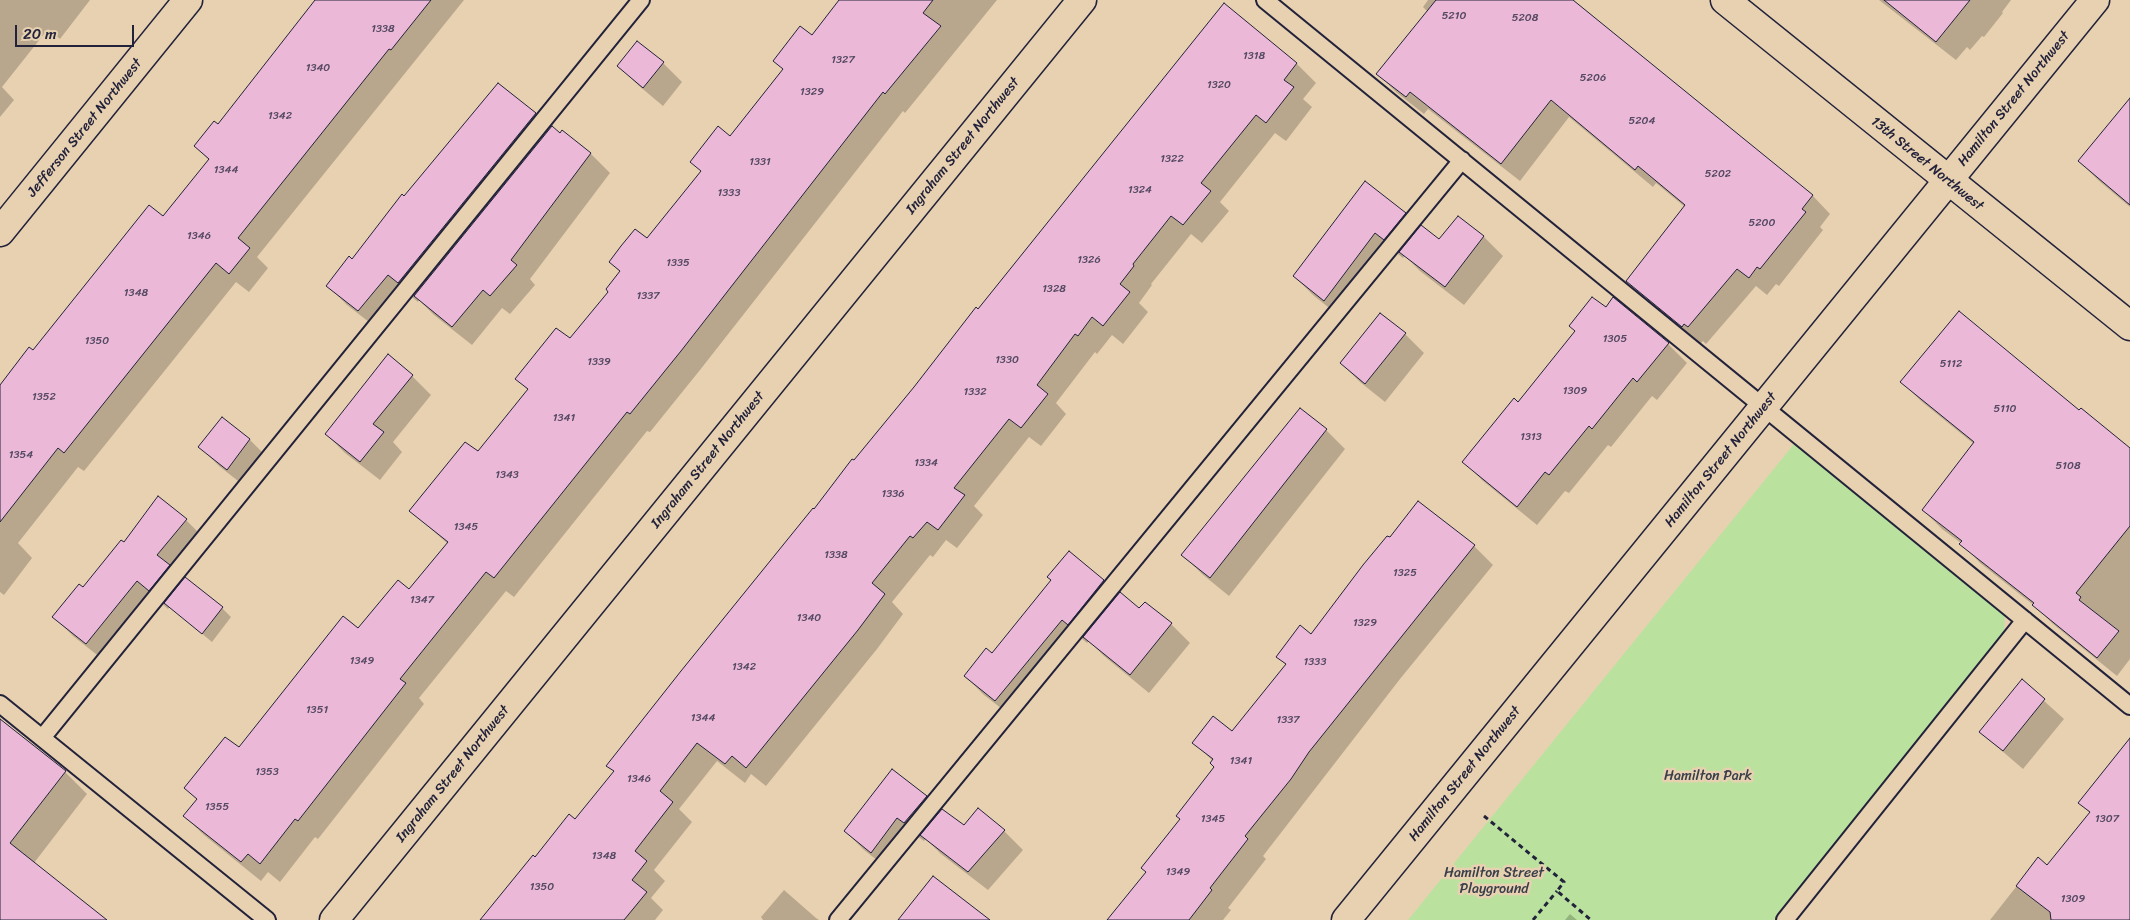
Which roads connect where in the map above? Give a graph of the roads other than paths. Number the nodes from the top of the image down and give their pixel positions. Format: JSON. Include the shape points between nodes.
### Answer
{"nodes":[{"id":1,"x":188,"y":0,"type":"edge"},
{"id":2,"x":640,"y":0,"type":"edge"},
{"id":3,"x":1082,"y":0,"type":"edge"},
{"id":4,"x":1265,"y":0,"type":"edge"},
{"id":5,"x":1725,"y":0,"type":"edge"},
{"id":6,"x":2095,"y":0,"type":"edge"},
{"id":7,"x":1462,"y":160,"type":"junction"},
{"id":8,"x":1948,"y":181,"type":"junction"},
{"id":9,"x":0,"y":232,"type":"edge"},
{"id":10,"x":2130,"y":326,"type":"edge"},
{"id":11,"x":1764,"y":407,"type":"junction"},
{"id":12,"x":2025,"y":620,"type":"junction"},
{"id":13,"x":0,"y":704,"type":"edge"},
{"id":14,"x":2130,"y":706,"type":"edge"},
{"id":15,"x":42,"y":738,"type":"junction"},
{"id":16,"x":267,"y":920,"type":"edge"},
{"id":17,"x":334,"y":920,"type":"edge"},
{"id":18,"x":838,"y":920,"type":"edge"},
{"id":19,"x":1346,"y":920,"type":"edge"},
{"id":20,"x":1785,"y":920,"type":"edge"}],
"edges":[{"from":1,"to":9,"type":"street","name":"Jefferson Street Northwest"},
{"from":2,"to":15,"type":"lane"},
{"from":3,"to":17,"type":"street","name":"Ingraham Street Northwest"},
{"from":4,"to":7,"type":"lane"},
{"from":5,"to":8,"type":"street","name":"13th Street Northwest"},
{"from":6,"to":8,"type":"street","name":"Hamilton Street Northwest"},
{"from":7,"to":11,"type":"lane"},
{"from":7,"to":18,"type":"lane"},
{"from":8,"to":10,"type":"street","name":"13th Street Northwest"},
{"from":8,"to":11,"type":"street","name":"Hamilton Street Northwest"},
{"from":11,"to":12,"type":"lane"},
{"from":11,"to":19,"type":"street","name":"Hamilton Street Northwest"},
{"from":12,"to":14,"type":"lane"},
{"from":12,"to":20,"type":"lane"},
{"from":13,"to":15,"type":"lane"},
{"from":15,"to":16,"type":"lane"}]}
